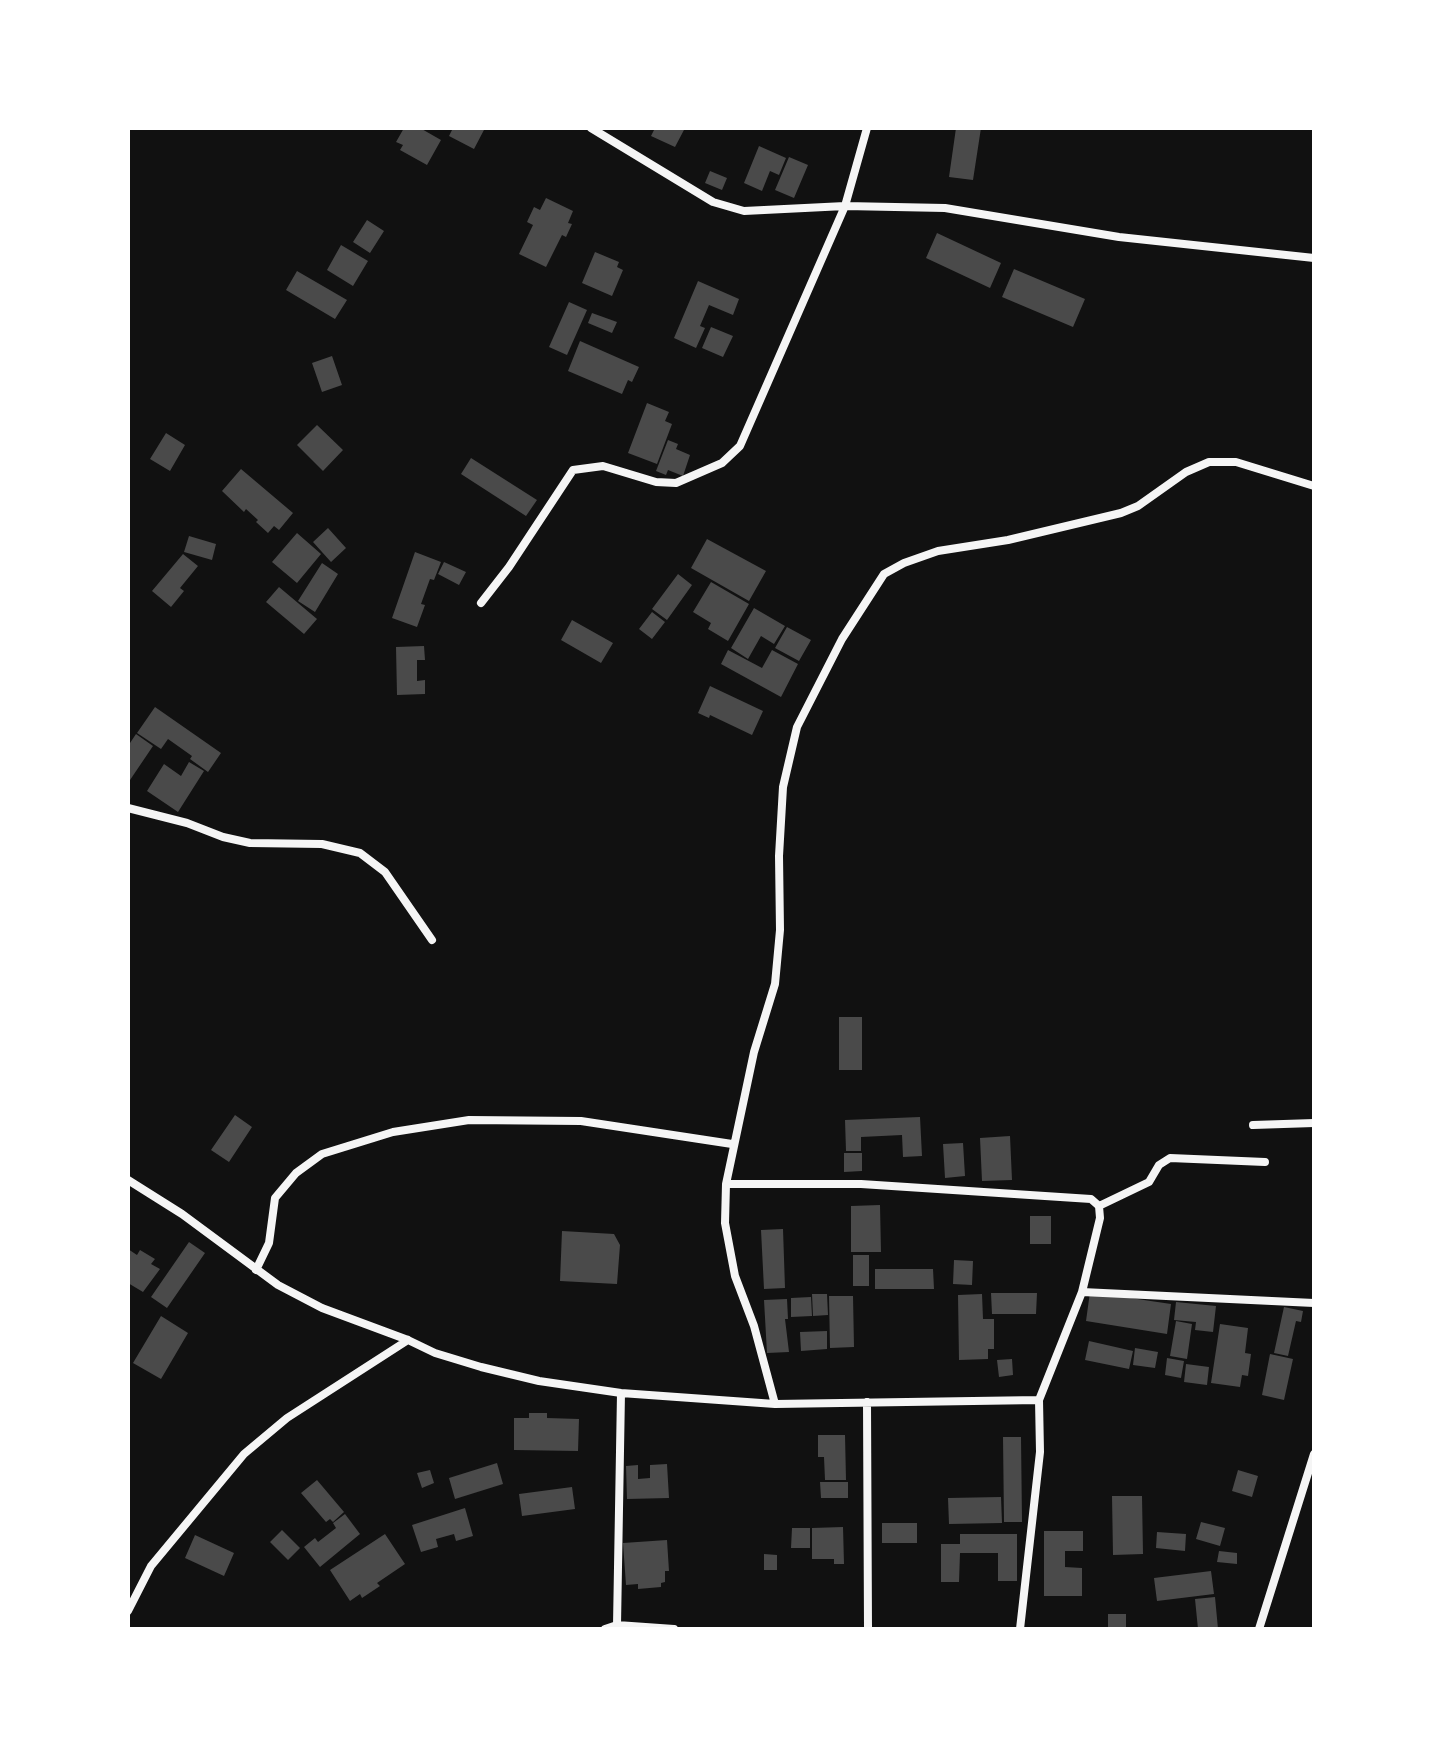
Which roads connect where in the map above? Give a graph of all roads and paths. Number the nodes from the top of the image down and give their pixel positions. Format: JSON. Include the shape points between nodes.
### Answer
{"nodes":[{"id":1,"x":591,"y":128,"type":"edge"},
{"id":2,"x":867,"y":128,"type":"edge"},
{"id":3,"x":845,"y":206,"type":"junction"},
{"id":4,"x":1314,"y":258,"type":"edge"},
{"id":5,"x":1314,"y":486,"type":"edge"},
{"id":6,"x":481,"y":603,"type":"dead end"},
{"id":7,"x":128,"y":808,"type":"edge"},
{"id":8,"x":432,"y":940,"type":"dead end"},
{"id":9,"x":1314,"y":1123,"type":"edge"},
{"id":10,"x":1253,"y":1125,"type":"dead end"},
{"id":11,"x":732,"y":1144,"type":"junction"},
{"id":12,"x":1265,"y":1162,"type":"dead end"},
{"id":13,"x":128,"y":1180,"type":"edge"},
{"id":14,"x":726,"y":1184,"type":"junction"},
{"id":15,"x":1099,"y":1206,"type":"junction"},
{"id":16,"x":256,"y":1270,"type":"junction"},
{"id":17,"x":1082,"y":1292,"type":"junction"},
{"id":18,"x":1314,"y":1303,"type":"edge"},
{"id":19,"x":408,"y":1340,"type":"junction"},
{"id":20,"x":621,"y":1393,"type":"junction"},
{"id":21,"x":1039,"y":1400,"type":"junction"},
{"id":22,"x":867,"y":1402,"type":"junction"},
{"id":23,"x":775,"y":1404,"type":"junction"},
{"id":24,"x":1314,"y":1454,"type":"edge"},
{"id":25,"x":128,"y":1611,"type":"edge"},
{"id":26,"x":617,"y":1625,"type":"junction"},
{"id":27,"x":605,"y":1629,"type":"edge"},
{"id":28,"x":674,"y":1629,"type":"edge"},
{"id":29,"x":868,"y":1629,"type":"edge"},
{"id":30,"x":1020,"y":1629,"type":"edge"},
{"id":31,"x":1259,"y":1629,"type":"edge"}],
"edges":[{"from":1,"to":3,"type":"street","via":[[713,202],[744,211]]},
{"from":2,"to":3,"type":"street"},
{"from":3,"to":4,"type":"street","via":[[945,208],[1119,237]]},
{"from":3,"to":6,"type":"street","via":[[740,446],[722,463],[676,483],[603,466],[573,470]]},
{"from":5,"to":11,"type":"street","via":[[1236,462],[1209,462],[1121,513],[938,551],[884,574],[842,639],[797,727],[783,787],[775,984]]},
{"from":7,"to":8,"type":"street","via":[[236,840],[322,844],[360,853],[385,872]]},
{"from":9,"to":10,"type":"street"},
{"from":11,"to":14,"type":"street"},
{"from":11,"to":16,"type":"street","via":[[581,1121],[469,1120],[393,1132],[322,1154],[296,1173],[275,1198],[269,1243]]},
{"from":12,"to":15,"type":"street","via":[[1170,1158],[1149,1182]]},
{"from":13,"to":16,"type":"street"},
{"from":14,"to":15,"type":"street","via":[[861,1184],[1091,1199]]},
{"from":14,"to":23,"type":"street","via":[[725,1223],[735,1276]]},
{"from":15,"to":17,"type":"street"},
{"from":16,"to":19,"type":"street","via":[[322,1308]]},
{"from":17,"to":18,"type":"street"},
{"from":17,"to":21,"type":"street"},
{"from":19,"to":20,"type":"street","via":[[481,1367]]},
{"from":19,"to":25,"type":"street","via":[[287,1418],[244,1454],[151,1566]]},
{"from":20,"to":23,"type":"street"},
{"from":20,"to":26,"type":"street"},
{"from":21,"to":22,"type":"street"},
{"from":21,"to":30,"type":"street","via":[[1040,1452]]},
{"from":22,"to":23,"type":"street"},
{"from":22,"to":29,"type":"street"},
{"from":24,"to":31,"type":"street"},
{"from":26,"to":27,"type":"street"},
{"from":26,"to":28,"type":"street"}]}
